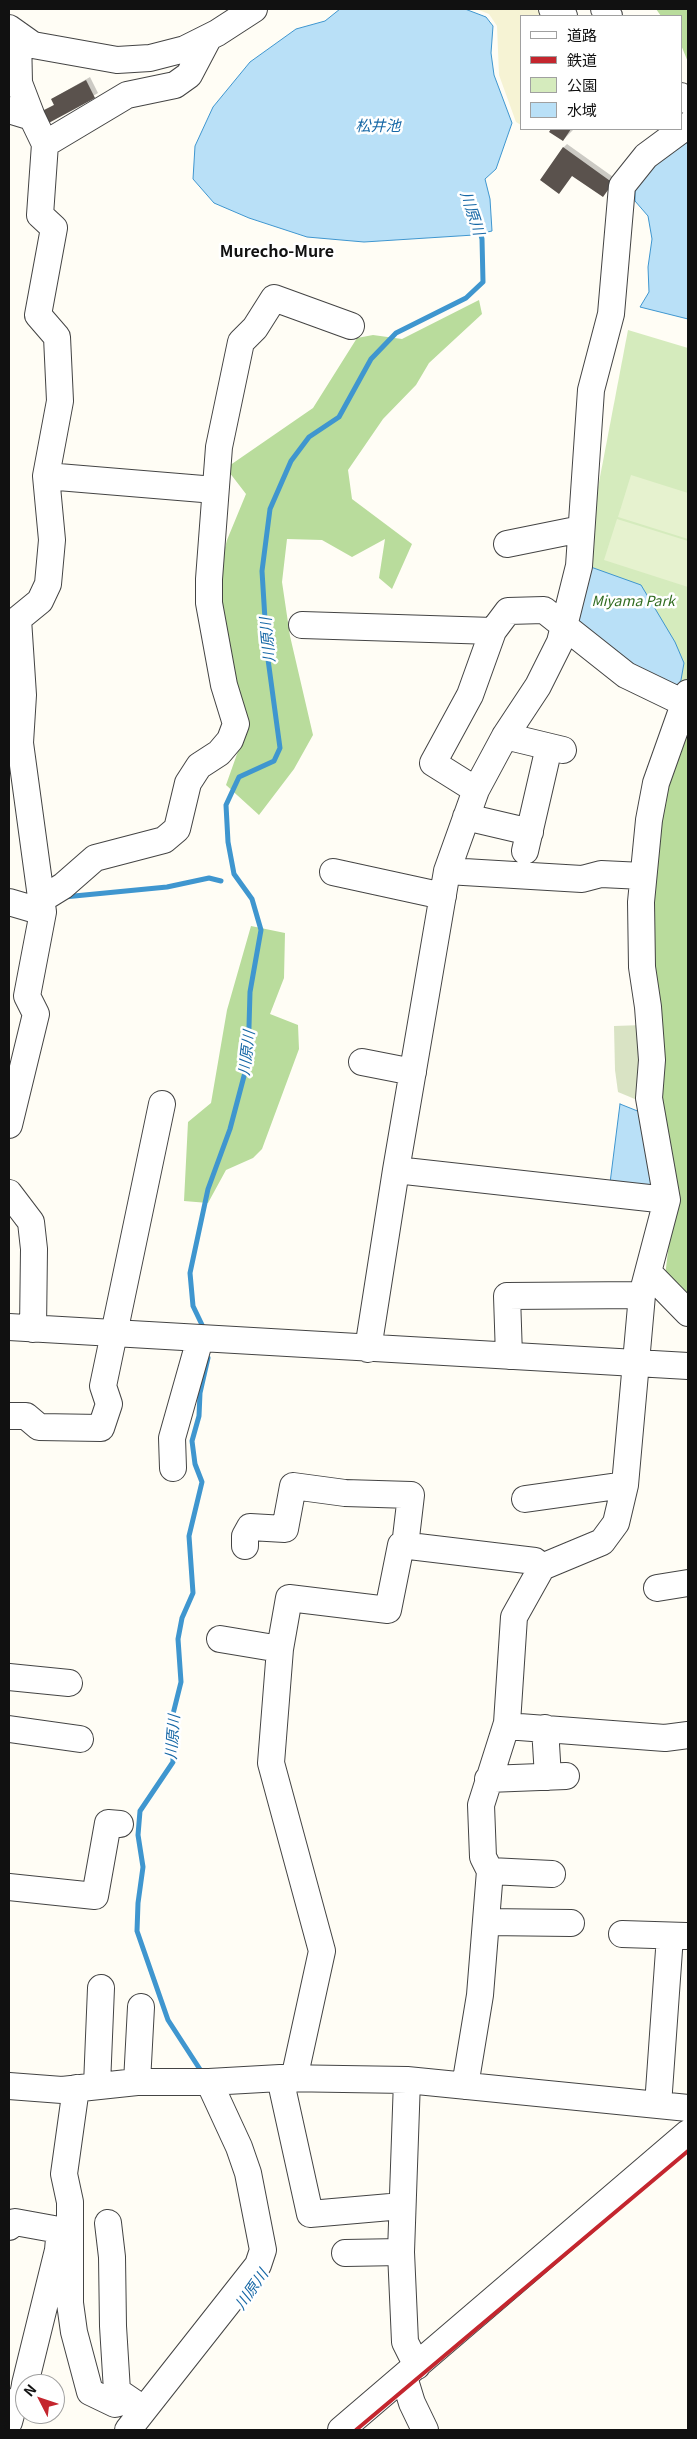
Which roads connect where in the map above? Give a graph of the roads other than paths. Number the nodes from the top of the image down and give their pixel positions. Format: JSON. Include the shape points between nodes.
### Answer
{"nodes":[{"id":1,"x":254,"y":9,"type":"edge"},
{"id":2,"x":13,"y":31,"type":"edge"},
{"id":3,"x":209,"y":37,"type":"junction"},
{"id":4,"x":20,"y":114,"type":"edge"},
{"id":5,"x":681,"y":130,"type":"edge"},
{"id":6,"x":45,"y":144,"type":"junction"},
{"id":7,"x":351,"y":326,"type":"dead end"},
{"id":8,"x":46,"y":476,"type":"junction"},
{"id":9,"x":215,"y":490,"type":"junction"},
{"id":10,"x":581,"y":529,"type":"junction"},
{"id":11,"x":508,"y":544,"type":"dead end"},
{"id":12,"x":13,"y":619,"type":"edge"},
{"id":13,"x":302,"y":625,"type":"dead end"},
{"id":14,"x":564,"y":626,"type":"junction"},
{"id":15,"x":493,"y":631,"type":"junction"},
{"id":16,"x":686,"y":698,"type":"edge"},
{"id":17,"x":505,"y":736,"type":"junction"},
{"id":18,"x":16,"y":765,"type":"edge"},
{"id":19,"x":476,"y":790,"type":"junction"},
{"id":20,"x":466,"y":817,"type":"junction"},
{"id":21,"x":333,"y":872,"type":"dead end"},
{"id":22,"x":643,"y":876,"type":"junction"},
{"id":23,"x":445,"y":884,"type":"junction"},
{"id":24,"x":9,"y":902,"type":"edge"},
{"id":25,"x":43,"y":906,"type":"junction"},
{"id":26,"x":19,"y":981,"type":"edge"},
{"id":27,"x":362,"y":1062,"type":"dead end"},
{"id":28,"x":413,"y":1072,"type":"junction"},
{"id":29,"x":162,"y":1104,"type":"dead end"},
{"id":30,"x":9,"y":1125,"type":"edge"},
{"id":31,"x":396,"y":1170,"type":"junction"},
{"id":32,"x":9,"y":1193,"type":"edge"},
{"id":33,"x":667,"y":1200,"type":"junction"},
{"id":34,"x":646,"y":1284,"type":"junction"},
{"id":35,"x":688,"y":1313,"type":"edge"},
{"id":36,"x":21,"y":1328,"type":"edge"},
{"id":37,"x":114,"y":1333,"type":"junction"},
{"id":38,"x":200,"y":1339,"type":"junction"},
{"id":39,"x":368,"y":1349,"type":"junction"},
{"id":40,"x":509,"y":1356,"type":"junction"},
{"id":41,"x":635,"y":1364,"type":"junction"},
{"id":42,"x":688,"y":1366,"type":"edge"},
{"id":43,"x":9,"y":1416,"type":"edge"},
{"id":44,"x":173,"y":1468,"type":"dead end"},
{"id":45,"x":625,"y":1485,"type":"junction"},
{"id":46,"x":525,"y":1499,"type":"dead end"},
{"id":47,"x":245,"y":1546,"type":"dead end"},
{"id":48,"x":404,"y":1546,"type":"junction"},
{"id":49,"x":542,"y":1567,"type":"junction"},
{"id":50,"x":688,"y":1583,"type":"edge"},
{"id":51,"x":657,"y":1588,"type":"dead end"},
{"id":52,"x":220,"y":1639,"type":"dead end"},
{"id":53,"x":280,"y":1649,"type":"junction"},
{"id":54,"x":10,"y":1683,"type":"edge"},
{"id":55,"x":69,"y":1683,"type":"dead end"},
{"id":56,"x":506,"y":1726,"type":"junction"},
{"id":57,"x":545,"y":1728,"type":"junction"},
{"id":58,"x":9,"y":1729,"type":"edge"},
{"id":59,"x":688,"y":1735,"type":"edge"},
{"id":60,"x":67,"y":1742,"type":"dead end"},
{"id":61,"x":488,"y":1779,"type":"junction"},
{"id":62,"x":120,"y":1824,"type":"dead end"},
{"id":63,"x":490,"y":1871,"type":"junction"},
{"id":64,"x":552,"y":1874,"type":"dead end"},
{"id":65,"x":9,"y":1887,"type":"edge"},
{"id":66,"x":486,"y":1922,"type":"junction"},
{"id":67,"x":571,"y":1923,"type":"dead end"},
{"id":68,"x":622,"y":1934,"type":"dead end"},
{"id":69,"x":679,"y":1936,"type":"edge"},
{"id":70,"x":101,"y":1988,"type":"dead end"},
{"id":71,"x":141,"y":2007,"type":"dead end"},
{"id":72,"x":287,"y":2079,"type":"junction"},
{"id":73,"x":407,"y":2080,"type":"junction"},
{"id":74,"x":137,"y":2082,"type":"junction"},
{"id":75,"x":209,"y":2082,"type":"junction"},
{"id":76,"x":9,"y":2086,"type":"edge"},
{"id":77,"x":466,"y":2086,"type":"junction"},
{"id":78,"x":78,"y":2088,"type":"junction"},
{"id":79,"x":658,"y":2105,"type":"junction"},
{"id":80,"x":688,"y":2108,"type":"edge"},
{"id":81,"x":688,"y":2133,"type":"edge"},
{"id":82,"x":402,"y":2206,"type":"junction"},
{"id":83,"x":108,"y":2223,"type":"dead end"},
{"id":84,"x":9,"y":2226,"type":"edge"},
{"id":85,"x":59,"y":2230,"type":"junction"},
{"id":86,"x":401,"y":2252,"type":"junction"},
{"id":87,"x":345,"y":2253,"type":"dead end"},
{"id":88,"x":43,"y":2311,"type":"junction"},
{"id":89,"x":72,"y":2316,"type":"junction"},
{"id":90,"x":410,"y":2371,"type":"junction"},
{"id":91,"x":24,"y":2374,"type":"edge"},
{"id":92,"x":137,"y":2405,"type":"junction"},
{"id":93,"x":128,"y":2430,"type":"edge"},
{"id":94,"x":341,"y":2430,"type":"edge"},
{"id":95,"x":425,"y":2430,"type":"edge"}],
"edges":[{"from":1,"to":3,"type":"street"},
{"from":2,"to":3,"type":"street","via":[[34,45],[117,60],[150,58],[185,49]]},
{"from":2,"to":4,"type":"street"},
{"from":3,"to":6,"type":"street","via":[[189,75],[176,85],[127,95]]},
{"from":4,"to":6,"type":"street"},
{"from":5,"to":10,"type":"street","via":[[646,156],[622,186],[611,314],[591,390]]},
{"from":6,"to":8,"type":"street","via":[[40,215],[54,228],[38,315],[56,338],[60,401]]},
{"from":7,"to":9,"type":"street","via":[[274,298],[255,328],[241,342],[219,447]]},
{"from":8,"to":9,"type":"street"},
{"from":8,"to":12,"type":"street","via":[[52,540],[48,584],[40,601]]},
{"from":9,"to":25,"type":"street","via":[[208,604],[224,685],[236,724],[230,740],[219,753],[199,766],[188,783],[177,829],[164,840],[95,858]]},
{"from":10,"to":11,"type":"street"},
{"from":10,"to":14,"type":"street","via":[[579,566]]},
{"from":12,"to":18,"type":"street","via":[[22,695]]},
{"from":13,"to":15,"type":"street"},
{"from":14,"to":15,"type":"street","via":[[544,610],[508,611]]},
{"from":14,"to":16,"type":"street","via":[[626,676]]},
{"from":14,"to":17,"type":"street","via":[[560,642],[538,686]]},
{"from":15,"to":19,"type":"street","via":[[470,695],[433,763]]},
{"from":16,"to":22,"type":"street","via":[[656,783]]},
{"from":17,"to":19,"type":"street"},
{"from":17,"to":20,"type":"street","via":[[556,749],[527,841]]},
{"from":18,"to":25,"type":"street"},
{"from":19,"to":20,"type":"street"},
{"from":20,"to":23,"type":"street"},
{"from":21,"to":23,"type":"street"},
{"from":22,"to":23,"type":"street","via":[[601,874],[582,879]]},
{"from":22,"to":33,"type":"street","via":[[640,902],[642,967],[652,1060],[649,1098]]},
{"from":23,"to":28,"type":"street"},
{"from":24,"to":25,"type":"street"},
{"from":25,"to":26,"type":"street"},
{"from":26,"to":30,"type":"street","via":[[36,1014]]},
{"from":27,"to":28,"type":"street"},
{"from":28,"to":31,"type":"street"},
{"from":29,"to":37,"type":"street"},
{"from":31,"to":33,"type":"street"},
{"from":31,"to":39,"type":"street"},
{"from":32,"to":36,"type":"street","via":[[31,1222],[34,1249]]},
{"from":33,"to":34,"type":"street"},
{"from":34,"to":35,"type":"street"},
{"from":34,"to":40,"type":"street","via":[[507,1296]]},
{"from":34,"to":41,"type":"street"},
{"from":36,"to":37,"type":"street"},
{"from":37,"to":38,"type":"street"},
{"from":37,"to":43,"type":"street","via":[[103,1386],[108,1404],[101,1428],[39,1427],[26,1416]]},
{"from":38,"to":39,"type":"street"},
{"from":38,"to":44,"type":"street","via":[[172,1438]]},
{"from":39,"to":40,"type":"street"},
{"from":40,"to":41,"type":"street"},
{"from":41,"to":42,"type":"street"},
{"from":41,"to":45,"type":"street"},
{"from":45,"to":46,"type":"street"},
{"from":45,"to":49,"type":"street","via":[[616,1523],[602,1542]]},
{"from":47,"to":48,"type":"street","via":[[245,1536],[250,1527],[285,1528],[293,1486],[346,1493],[411,1495]]},
{"from":48,"to":49,"type":"street","via":[[535,1561]]},
{"from":48,"to":53,"type":"street","via":[[401,1545],[388,1610],[289,1598]]},
{"from":49,"to":56,"type":"street","via":[[514,1617]]},
{"from":50,"to":51,"type":"street"},
{"from":52,"to":53,"type":"street"},
{"from":53,"to":72,"type":"street","via":[[271,1763],[322,1951]]},
{"from":54,"to":55,"type":"street"},
{"from":56,"to":57,"type":"street"},
{"from":56,"to":61,"type":"street"},
{"from":57,"to":59,"type":"street","via":[[665,1738]]},
{"from":57,"to":61,"type":"street","via":[[557,1776]]},
{"from":58,"to":60,"type":"street"},
{"from":61,"to":63,"type":"street","via":[[481,1805],[483,1857]]},
{"from":62,"to":65,"type":"street","via":[[108,1823],[94,1896]]},
{"from":63,"to":64,"type":"street"},
{"from":63,"to":66,"type":"street"},
{"from":66,"to":67,"type":"street"},
{"from":66,"to":77,"type":"street","via":[[480,1995]]},
{"from":68,"to":69,"type":"street"},
{"from":69,"to":79,"type":"street"},
{"from":70,"to":78,"type":"street"},
{"from":71,"to":74,"type":"street"},
{"from":72,"to":73,"type":"street"},
{"from":72,"to":75,"type":"street"},
{"from":72,"to":82,"type":"street","via":[[310,2214]]},
{"from":73,"to":77,"type":"street"},
{"from":73,"to":82,"type":"street"},
{"from":74,"to":75,"type":"street"},
{"from":74,"to":78,"type":"street"},
{"from":75,"to":92,"type":"street","via":[[248,2173],[262,2250],[258,2265]]},
{"from":76,"to":78,"type":"street"},
{"from":77,"to":79,"type":"street"},
{"from":78,"to":85,"type":"street","via":[[53,2164],[52,2191]]},
{"from":78,"to":89,"type":"street","via":[[64,2174],[70,2202]]},
{"from":79,"to":80,"type":"street"},
{"from":81,"to":90,"type":"street"},
{"from":82,"to":86,"type":"street"},
{"from":83,"to":92,"type":"street","via":[[117,2391]]},
{"from":84,"to":85,"type":"street","via":[[16,2222]]},
{"from":85,"to":88,"type":"street","via":[[58,2250]]},
{"from":86,"to":87,"type":"street"},
{"from":86,"to":90,"type":"street","via":[[405,2342]]},
{"from":88,"to":89,"type":"street"},
{"from":88,"to":91,"type":"street"},
{"from":89,"to":92,"type":"street","via":[[90,2392],[116,2404]]},
{"from":90,"to":94,"type":"street"},
{"from":90,"to":95,"type":"street","via":[[412,2403]]},
{"from":92,"to":93,"type":"street"}]}
